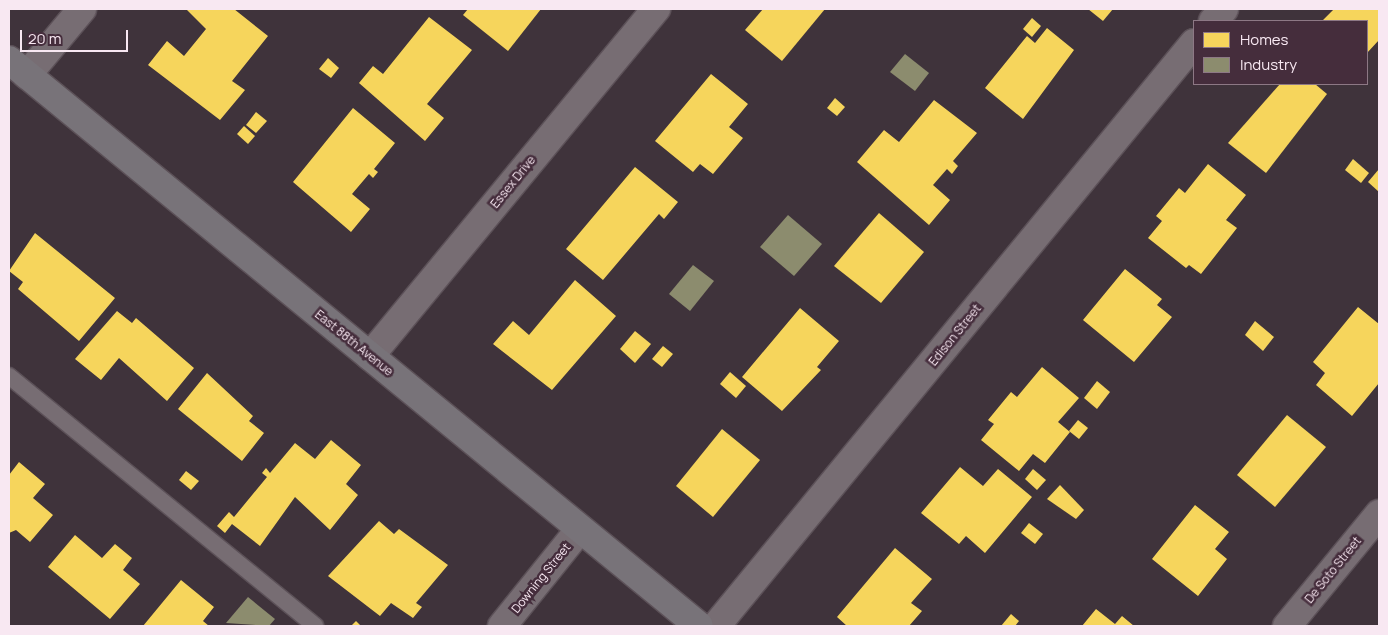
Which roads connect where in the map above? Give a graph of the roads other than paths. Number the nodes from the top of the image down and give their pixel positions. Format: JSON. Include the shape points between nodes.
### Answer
{"nodes":[{"id":1,"x":82,"y":9,"type":"edge"},
{"id":2,"x":656,"y":9,"type":"edge"},
{"id":3,"x":1224,"y":9,"type":"edge"},
{"id":4,"x":1214,"y":20,"type":"edge"},
{"id":5,"x":1193,"y":45,"type":"edge"},
{"id":6,"x":18,"y":68,"type":"edge"},
{"id":7,"x":370,"y":356,"type":"junction"},
{"id":8,"x":9,"y":376,"type":"edge"},
{"id":9,"x":1379,"y":514,"type":"edge"},
{"id":10,"x":580,"y":529,"type":"junction"},
{"id":11,"x":315,"y":626,"type":"edge"},
{"id":12,"x":502,"y":626,"type":"edge"},
{"id":13,"x":699,"y":626,"type":"edge"},
{"id":14,"x":716,"y":626,"type":"edge"},
{"id":15,"x":1287,"y":626,"type":"edge"}],
"edges":[{"from":1,"to":6,"type":"street"},
{"from":2,"to":7,"type":"street","name":"Essex Drive"},
{"from":3,"to":4,"type":"street"},
{"from":5,"to":14,"type":"street","name":"Edison Street"},
{"from":6,"to":7,"type":"main road","name":"East 88th Avenue"},
{"from":7,"to":10,"type":"main road","name":"East 88th Avenue"},
{"from":8,"to":11,"type":"lane"},
{"from":9,"to":15,"type":"street","name":"De Soto Street"},
{"from":10,"to":12,"type":"street","name":"Downing Street"},
{"from":10,"to":13,"type":"main road","name":"East 88th Avenue"}]}
